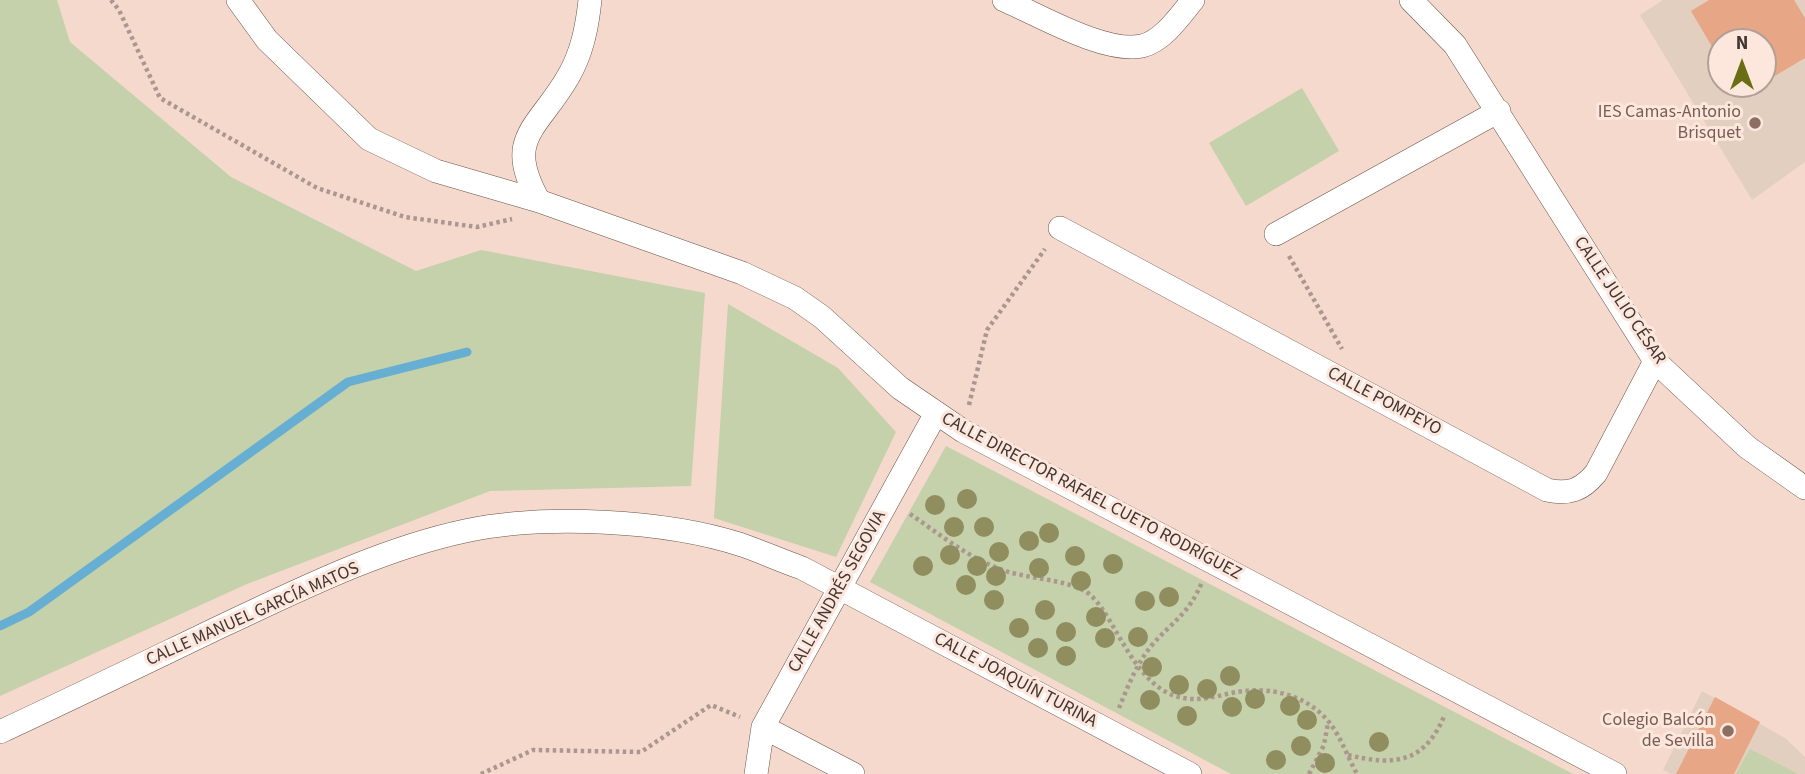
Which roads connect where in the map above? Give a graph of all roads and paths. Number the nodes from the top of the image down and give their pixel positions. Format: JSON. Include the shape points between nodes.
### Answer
{"nodes":[{"id":1,"x":111,"y":0,"type":"edge"},
{"id":2,"x":238,"y":0,"type":"edge"},
{"id":3,"x":590,"y":0,"type":"edge"},
{"id":4,"x":1004,"y":0,"type":"edge"},
{"id":5,"x":1194,"y":0,"type":"edge"},
{"id":6,"x":1411,"y":0,"type":"edge"},
{"id":7,"x":1499,"y":111,"type":"junction"},
{"id":8,"x":539,"y":201,"type":"junction"},
{"id":9,"x":1059,"y":228,"type":"joint"},
{"id":10,"x":1276,"y":234,"type":"joint"},
{"id":11,"x":1656,"y":361,"type":"junction"},
{"id":12,"x":1367,"y":393,"type":"junction"},
{"id":13,"x":935,"y":415,"type":"junction"},
{"id":14,"x":963,"y":431,"type":"junction"},
{"id":15,"x":1805,"y":488,"type":"edge"},
{"id":16,"x":889,"y":500,"type":"junction"},
{"id":17,"x":1210,"y":561,"type":"junction"},
{"id":18,"x":840,"y":587,"type":"junction"},
{"id":19,"x":1137,"y":667,"type":"junction"},
{"id":20,"x":1454,"y":690,"type":"junction"},
{"id":21,"x":1329,"y":722,"type":"junction"},
{"id":22,"x":764,"y":727,"type":"junction"},
{"id":23,"x":1110,"y":731,"type":"junction"},
{"id":24,"x":0,"y":732,"type":"edge"},
{"id":25,"x":1347,"y":755,"type":"junction"},
{"id":26,"x":481,"y":774,"type":"edge"},
{"id":27,"x":756,"y":774,"type":"edge"},
{"id":28,"x":853,"y":774,"type":"edge"},
{"id":29,"x":1190,"y":774,"type":"edge"},
{"id":30,"x":1309,"y":774,"type":"edge"},
{"id":31,"x":1357,"y":774,"type":"edge"},
{"id":32,"x":1615,"y":774,"type":"edge"}],
"edges":[{"from":1,"to":8,"type":"path","via":[[160,98],[317,188],[405,218],[477,227],[509,221]]},
{"from":2,"to":8,"type":"street","name":"CALLE DIRECTOR RAFAEL CUETO RODRÍGUEZ","via":[[267,40],[369,139],[436,171]]},
{"from":3,"to":8,"type":"street","via":[[585,39],[569,76],[530,130],[523,148],[522,166]]},
{"from":4,"to":5,"type":"street","via":[[1095,40],[1143,46],[1166,32]]},
{"from":6,"to":7,"type":"street","name":"CALLE JULIO CÉSAR","via":[[1455,46]]},
{"from":7,"to":10,"type":"street"},
{"from":7,"to":11,"type":"street","name":"CALLE JULIO CÉSAR"},
{"from":8,"to":13,"type":"street","name":"CALLE DIRECTOR RAFAEL CUETO RODRÍGUEZ","via":[[742,272],[795,298]]},
{"from":9,"to":12,"type":"street","name":"CALLE POMPEYO"},
{"from":9,"to":14,"type":"path","via":[[987,330]]},
{"from":10,"to":12,"type":"path"},
{"from":11,"to":12,"type":"street","name":"CALLE POMPEYO","via":[[1596,473],[1585,486],[1560,493]]},
{"from":11,"to":15,"type":"street","name":"CALLE JULIO CÉSAR","via":[[1747,447]]},
{"from":13,"to":14,"type":"street","name":"CALLE DIRECTOR RAFAEL CUETO RODRÍGUEZ"},
{"from":13,"to":16,"type":"street","name":"CALLE ANDRÉS SEGOVIA"},
{"from":14,"to":17,"type":"street","name":"CALLE DIRECTOR RAFAEL CUETO RODRÍGUEZ"},
{"from":16,"to":18,"type":"street","name":"CALLE ANDRÉS SEGOVIA"},
{"from":16,"to":19,"type":"path","via":[[970,555],[1000,569],[1084,590]]},
{"from":17,"to":19,"type":"path","via":[[1188,611],[1152,645]]},
{"from":17,"to":20,"type":"street","name":"CALLE DIRECTOR RAFAEL CUETO RODRÍGUEZ"},
{"from":18,"to":22,"type":"street","name":"CALLE ANDRÉS SEGOVIA"},
{"from":18,"to":23,"type":"street","name":"CALLE JOAQUÍN TURINA"},
{"from":18,"to":24,"type":"street","name":"CALLE MANUEL GARCÍA MATOS","via":[[740,545],[671,530],[601,522],[538,522],[465,531],[301,589]]},
{"from":19,"to":21,"type":"path","via":[[1166,692],[1188,700],[1268,690],[1315,708]]},
{"from":19,"to":23,"type":"path"},
{"from":20,"to":25,"type":"path","via":[[1428,744],[1414,756],[1376,762]]},
{"from":20,"to":32,"type":"street","name":"CALLE DIRECTOR RAFAEL CUETO RODRÍGUEZ"},
{"from":21,"to":25,"type":"path"},
{"from":21,"to":30,"type":"path","via":[[1324,745]]},
{"from":22,"to":26,"type":"path","via":[[711,705],[641,752],[533,750]]},
{"from":22,"to":27,"type":"street","name":"CALLE ANDRÉS SEGOVIA"},
{"from":22,"to":28,"type":"street"},
{"from":23,"to":29,"type":"street","name":"CALLE JOAQUÍN TURINA"},
{"from":25,"to":31,"type":"path"}]}
